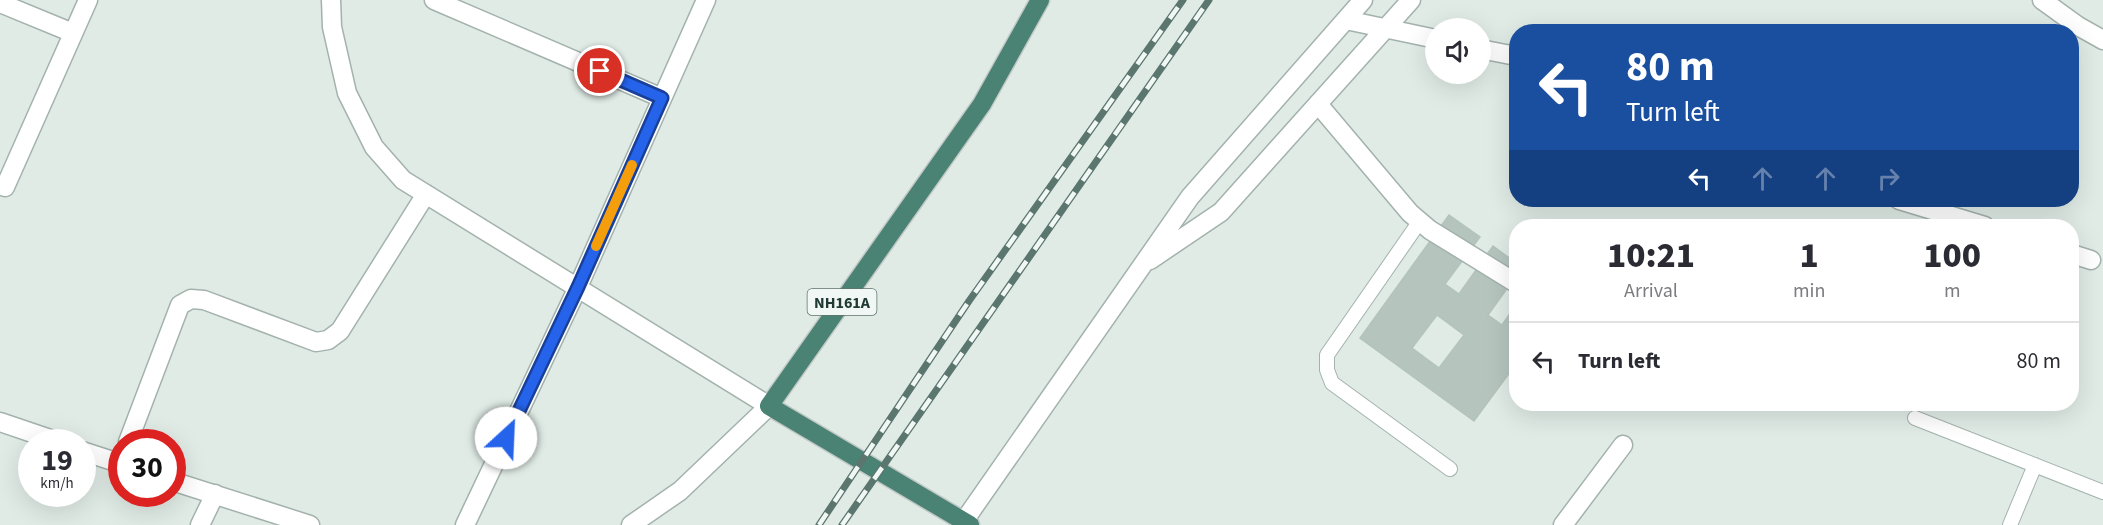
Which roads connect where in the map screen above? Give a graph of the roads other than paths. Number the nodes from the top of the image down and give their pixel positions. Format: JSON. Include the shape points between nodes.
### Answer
{"nodes":[{"id":1,"x":88,"y":0,"type":"edge"},
{"id":2,"x":332,"y":0,"type":"edge"},
{"id":3,"x":434,"y":0,"type":"edge"},
{"id":4,"x":706,"y":0,"type":"edge"},
{"id":5,"x":1040,"y":0,"type":"edge"},
{"id":6,"x":1363,"y":0,"type":"edge"},
{"id":7,"x":1411,"y":0,"type":"edge"},
{"id":8,"x":2042,"y":0,"type":"edge"},
{"id":9,"x":0,"y":3,"type":"edge"},
{"id":10,"x":1346,"y":20,"type":"junction"},
{"id":11,"x":2075,"y":24,"type":"edge"},
{"id":12,"x":2079,"y":27,"type":"edge"},
{"id":13,"x":1384,"y":28,"type":"junction"},
{"id":14,"x":73,"y":33,"type":"junction"},
{"id":15,"x":1425,"y":37,"type":"edge"},
{"id":16,"x":2103,"y":40,"type":"edge"},
{"id":17,"x":1491,"y":51,"type":"edge"},
{"id":18,"x":1509,"y":55,"type":"edge"},
{"id":19,"x":662,"y":98,"type":"junction"},
{"id":20,"x":1318,"y":104,"type":"junction"},
{"id":21,"x":5,"y":187,"type":"dead end"},
{"id":22,"x":426,"y":194,"type":"junction"},
{"id":23,"x":1922,"y":207,"type":"edge"},
{"id":24,"x":1962,"y":219,"type":"edge"},
{"id":25,"x":1420,"y":221,"type":"junction"},
{"id":26,"x":2079,"y":256,"type":"edge"},
{"id":27,"x":2091,"y":260,"type":"dead end"},
{"id":28,"x":1142,"y":266,"type":"junction"},
{"id":29,"x":1509,"y":279,"type":"edge"},
{"id":30,"x":578,"y":287,"type":"junction"},
{"id":31,"x":769,"y":406,"type":"junction"},
{"id":32,"x":1915,"y":418,"type":"dead end"},
{"id":33,"x":0,"y":422,"type":"edge"},
{"id":34,"x":21,"y":429,"type":"edge"},
{"id":35,"x":133,"y":429,"type":"edge"},
{"id":36,"x":1623,"y":445,"type":"dead end"},
{"id":37,"x":2035,"y":465,"type":"junction"},
{"id":38,"x":1450,"y":469,"type":"dead end"},
{"id":39,"x":186,"y":485,"type":"edge"},
{"id":40,"x":2103,"y":492,"type":"edge"},
{"id":41,"x":215,"y":494,"type":"junction"},
{"id":42,"x":966,"y":524,"type":"edge"},
{"id":43,"x":200,"y":525,"type":"edge"},
{"id":44,"x":310,"y":525,"type":"edge"},
{"id":45,"x":465,"y":525,"type":"edge"},
{"id":46,"x":630,"y":525,"type":"edge"},
{"id":47,"x":1563,"y":525,"type":"edge"},
{"id":48,"x":2010,"y":525,"type":"edge"}],
"edges":[{"from":1,"to":14,"type":"street"},
{"from":2,"to":22,"type":"street","via":[[332,27],[347,93],[374,147],[403,180]]},
{"from":3,"to":19,"type":"street"},
{"from":4,"to":19,"type":"street"},
{"from":5,"to":31,"type":"highway","number":"NH161A","via":[[982,104]]},
{"from":6,"to":10,"type":"street"},
{"from":7,"to":13,"type":"street"},
{"from":8,"to":11,"type":"street"},
{"from":9,"to":14,"type":"street"},
{"from":10,"to":13,"type":"street"},
{"from":10,"to":28,"type":"street","via":[[1190,197]]},
{"from":12,"to":16,"type":"street"},
{"from":13,"to":15,"type":"street"},
{"from":13,"to":20,"type":"street"},
{"from":14,"to":21,"type":"street"},
{"from":17,"to":18,"type":"street"},
{"from":19,"to":30,"type":"street"},
{"from":20,"to":25,"type":"street"},
{"from":20,"to":28,"type":"street","via":[[1221,212]]},
{"from":22,"to":30,"type":"street"},
{"from":22,"to":35,"type":"street","via":[[340,331],[328,340],[316,342],[204,300],[192,299],[180,305]]},
{"from":23,"to":24,"type":"street"},
{"from":25,"to":29,"type":"street"},
{"from":25,"to":38,"type":"lane","via":[[1327,355],[1327,370],[1332,383]]},
{"from":26,"to":27,"type":"street"},
{"from":28,"to":42,"type":"street"},
{"from":30,"to":31,"type":"street"},
{"from":30,"to":45,"type":"street"},
{"from":31,"to":42,"type":"highway"},
{"from":31,"to":46,"type":"street","via":[[680,491]]},
{"from":32,"to":37,"type":"lane"},
{"from":33,"to":34,"type":"street"},
{"from":36,"to":47,"type":"street"},
{"from":37,"to":40,"type":"lane"},
{"from":37,"to":48,"type":"lane"},
{"from":39,"to":41,"type":"street"},
{"from":41,"to":43,"type":"street"},
{"from":41,"to":44,"type":"street"}]}
